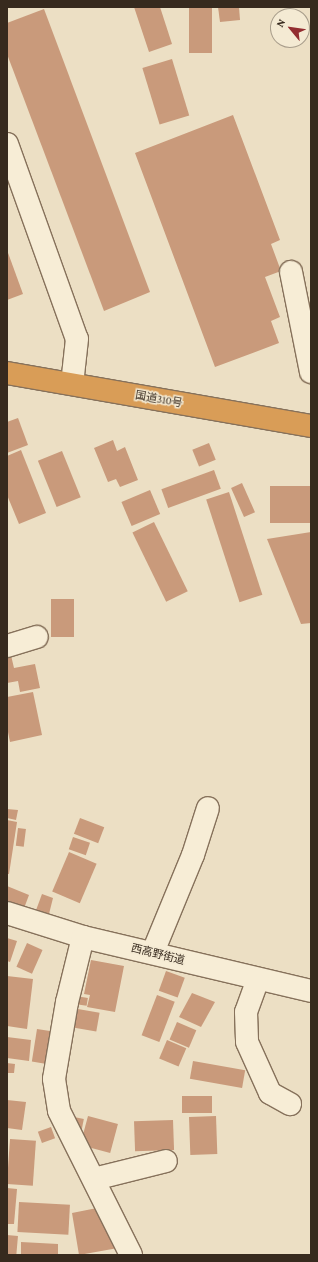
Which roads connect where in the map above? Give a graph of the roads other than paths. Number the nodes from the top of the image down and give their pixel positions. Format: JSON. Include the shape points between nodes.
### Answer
{"nodes":[{"id":1,"x":7,"y":144,"type":"edge"},
{"id":2,"x":291,"y":272,"type":"dead end"},
{"id":3,"x":311,"y":372,"type":"edge"},
{"id":4,"x":7,"y":373,"type":"edge"},
{"id":5,"x":72,"y":384,"type":"junction"},
{"id":6,"x":311,"y":426,"type":"edge"},
{"id":7,"x":37,"y":637,"type":"dead end"},
{"id":8,"x":7,"y":646,"type":"edge"},
{"id":9,"x":208,"y":808,"type":"dead end"},
{"id":10,"x":7,"y":913,"type":"edge"},
{"id":11,"x":83,"y":937,"type":"junction"},
{"id":12,"x":153,"y":952,"type":"junction"},
{"id":13,"x":258,"y":979,"type":"junction"},
{"id":14,"x":311,"y":991,"type":"edge"},
{"id":15,"x":290,"y":1104,"type":"dead end"},
{"id":16,"x":166,"y":1161,"type":"dead end"},
{"id":17,"x":94,"y":1179,"type":"junction"},
{"id":18,"x":131,"y":1255,"type":"edge"}],
"edges":[{"from":1,"to":5,"type":"street","via":[[77,339]]},
{"from":2,"to":3,"type":"street"},
{"from":4,"to":5,"type":"highway","name":"国道310号"},
{"from":5,"to":6,"type":"highway","name":"国道310号"},
{"from":7,"to":8,"type":"street"},
{"from":9,"to":12,"type":"street","via":[[194,855]]},
{"from":10,"to":11,"type":"street","name":"西高野街道"},
{"from":11,"to":12,"type":"street","name":"西高野街道"},
{"from":11,"to":17,"type":"street","via":[[67,1002],[54,1079],[58,1111]]},
{"from":12,"to":13,"type":"street","name":"西高野街道"},
{"from":13,"to":14,"type":"street","name":"西高野街道"},
{"from":13,"to":15,"type":"street","via":[[246,1012],[247,1042],[270,1093]]},
{"from":16,"to":17,"type":"street"},
{"from":17,"to":18,"type":"street"}]}
